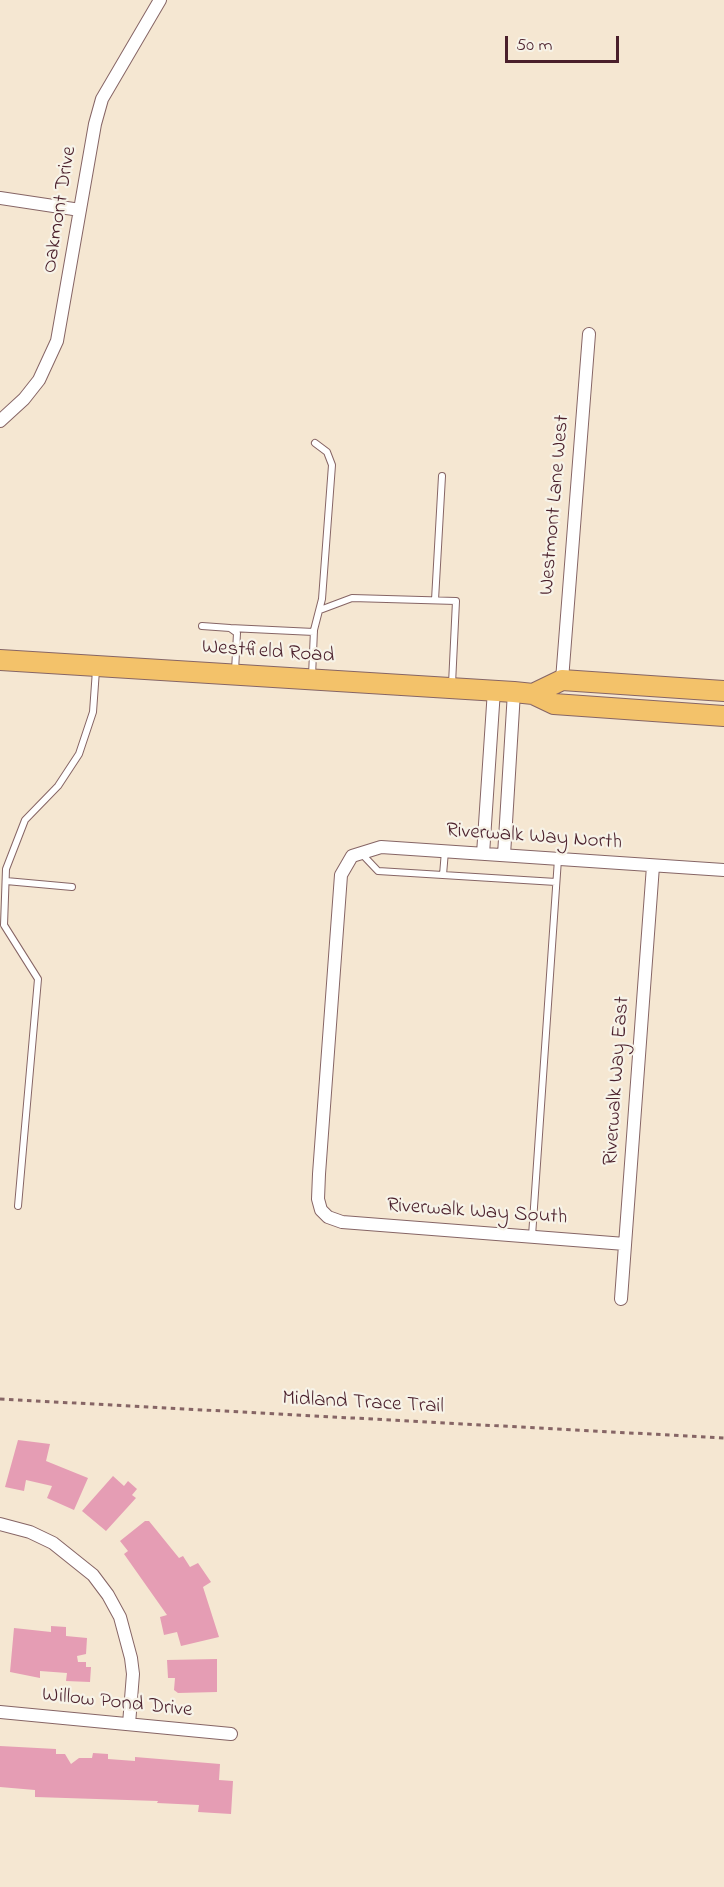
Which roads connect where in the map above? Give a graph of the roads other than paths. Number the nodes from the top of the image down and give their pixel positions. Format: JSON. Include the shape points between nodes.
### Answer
{"nodes":[{"id":1,"x":160,"y":0,"type":"edge"},
{"id":2,"x":0,"y":198,"type":"edge"},
{"id":3,"x":80,"y":210,"type":"junction"},
{"id":4,"x":589,"y":334,"type":"dead end"},
{"id":5,"x":0,"y":421,"type":"edge"},
{"id":6,"x":315,"y":443,"type":"dead end"},
{"id":7,"x":442,"y":476,"type":"dead end"},
{"id":8,"x":435,"y":600,"type":"junction"},
{"id":9,"x":320,"y":610,"type":"junction"},
{"id":10,"x":202,"y":626,"type":"dead end"},
{"id":11,"x":230,"y":628,"type":"junction"},
{"id":12,"x":314,"y":633,"type":"junction"},
{"id":13,"x":0,"y":660,"type":"edge"},
{"id":14,"x":96,"y":666,"type":"junction"},
{"id":15,"x":234,"y":675,"type":"junction"},
{"id":16,"x":312,"y":680,"type":"junction"},
{"id":17,"x":562,"y":680,"type":"junction"},
{"id":18,"x":451,"y":688,"type":"junction"},
{"id":19,"x":494,"y":690,"type":"junction"},
{"id":20,"x":724,"y":690,"type":"edge"},
{"id":21,"x":524,"y":693,"type":"junction"},
{"id":22,"x":724,"y":716,"type":"edge"},
{"id":23,"x":445,"y":851,"type":"junction"},
{"id":24,"x":360,"y":852,"type":"junction"},
{"id":25,"x":483,"y":854,"type":"junction"},
{"id":26,"x":504,"y":855,"type":"junction"},
{"id":27,"x":558,"y":859,"type":"junction"},
{"id":28,"x":653,"y":866,"type":"junction"},
{"id":29,"x":724,"y":870,"type":"edge"},
{"id":30,"x":443,"y":875,"type":"junction"},
{"id":31,"x":6,"y":881,"type":"junction"},
{"id":32,"x":556,"y":882,"type":"junction"},
{"id":33,"x":72,"y":887,"type":"dead end"},
{"id":34,"x":18,"y":1206,"type":"dead end"},
{"id":35,"x":532,"y":1236,"type":"junction"},
{"id":36,"x":625,"y":1244,"type":"junction"},
{"id":37,"x":621,"y":1299,"type":"dead end"},
{"id":38,"x":0,"y":1524,"type":"edge"},
{"id":39,"x":0,"y":1712,"type":"edge"},
{"id":40,"x":129,"y":1724,"type":"junction"},
{"id":41,"x":231,"y":1734,"type":"dead end"}],
"edges":[{"from":1,"to":3,"type":"street","name":"Oakmont Drive","via":[[102,99]]},
{"from":2,"to":3,"type":"street"},
{"from":3,"to":5,"type":"street","name":"Oakmont Drive","via":[[57,340],[39,380]]},
{"from":4,"to":17,"type":"street","name":"Westmont Lane West"},
{"from":6,"to":9,"type":"lane","via":[[327,452],[332,465]]},
{"from":7,"to":8,"type":"lane"},
{"from":8,"to":9,"type":"lane","via":[[352,598]]},
{"from":8,"to":18,"type":"lane","via":[[456,601]]},
{"from":9,"to":12,"type":"lane"},
{"from":10,"to":11,"type":"lane"},
{"from":11,"to":12,"type":"lane"},
{"from":11,"to":15,"type":"lane","via":[[237,633]]},
{"from":12,"to":16,"type":"lane"},
{"from":13,"to":14,"type":"main road","name":"Westfield Road"},
{"from":14,"to":15,"type":"main road","name":"Westfield Road"},
{"from":14,"to":31,"type":"lane","via":[[93,712],[79,754],[58,786],[25,820],[6,869]]},
{"from":15,"to":16,"type":"main road","name":"Westfield Road"},
{"from":16,"to":18,"type":"main road","name":"Westfield Road"},
{"from":17,"to":20,"type":"main road"},
{"from":17,"to":21,"type":"main road"},
{"from":18,"to":19,"type":"main road","name":"Westfield Road"},
{"from":19,"to":21,"type":"main road","name":"Westfield Road"},
{"from":19,"to":25,"type":"street"},
{"from":21,"to":22,"type":"main road","name":"Westfield Road","via":[[554,704]]},
{"from":21,"to":26,"type":"street"},
{"from":23,"to":24,"type":"street","name":"Riverwalk Way North","via":[[381,847]]},
{"from":23,"to":25,"type":"street","name":"Riverwalk Way North"},
{"from":23,"to":30,"type":"lane"},
{"from":24,"to":30,"type":"lane","via":[[378,871]]},
{"from":24,"to":35,"type":"street","name":"Riverwalk Way South","via":[[346,864],[338,887],[319,1174],[321,1210],[342,1222]]},
{"from":25,"to":26,"type":"street","name":"Riverwalk Way North"},
{"from":26,"to":27,"type":"street","name":"Riverwalk Way North"},
{"from":27,"to":28,"type":"street","name":"Riverwalk Way North"},
{"from":27,"to":32,"type":"lane"},
{"from":28,"to":29,"type":"street","name":"Riverwalk Way North"},
{"from":28,"to":36,"type":"street","name":"Riverwalk Way East"},
{"from":30,"to":32,"type":"lane"},
{"from":31,"to":33,"type":"lane"},
{"from":31,"to":34,"type":"lane","via":[[4,925],[38,979]]},
{"from":32,"to":35,"type":"lane"},
{"from":35,"to":36,"type":"street","name":"Riverwalk Way South"},
{"from":36,"to":37,"type":"street","name":"Riverwalk Way East"},
{"from":38,"to":40,"type":"street","via":[[53,1543],[93,1575],[108,1595],[120,1617],[131,1658]]},
{"from":39,"to":40,"type":"street","name":"Willow Pond Drive"},
{"from":40,"to":41,"type":"street","name":"Willow Pond Drive"}]}
